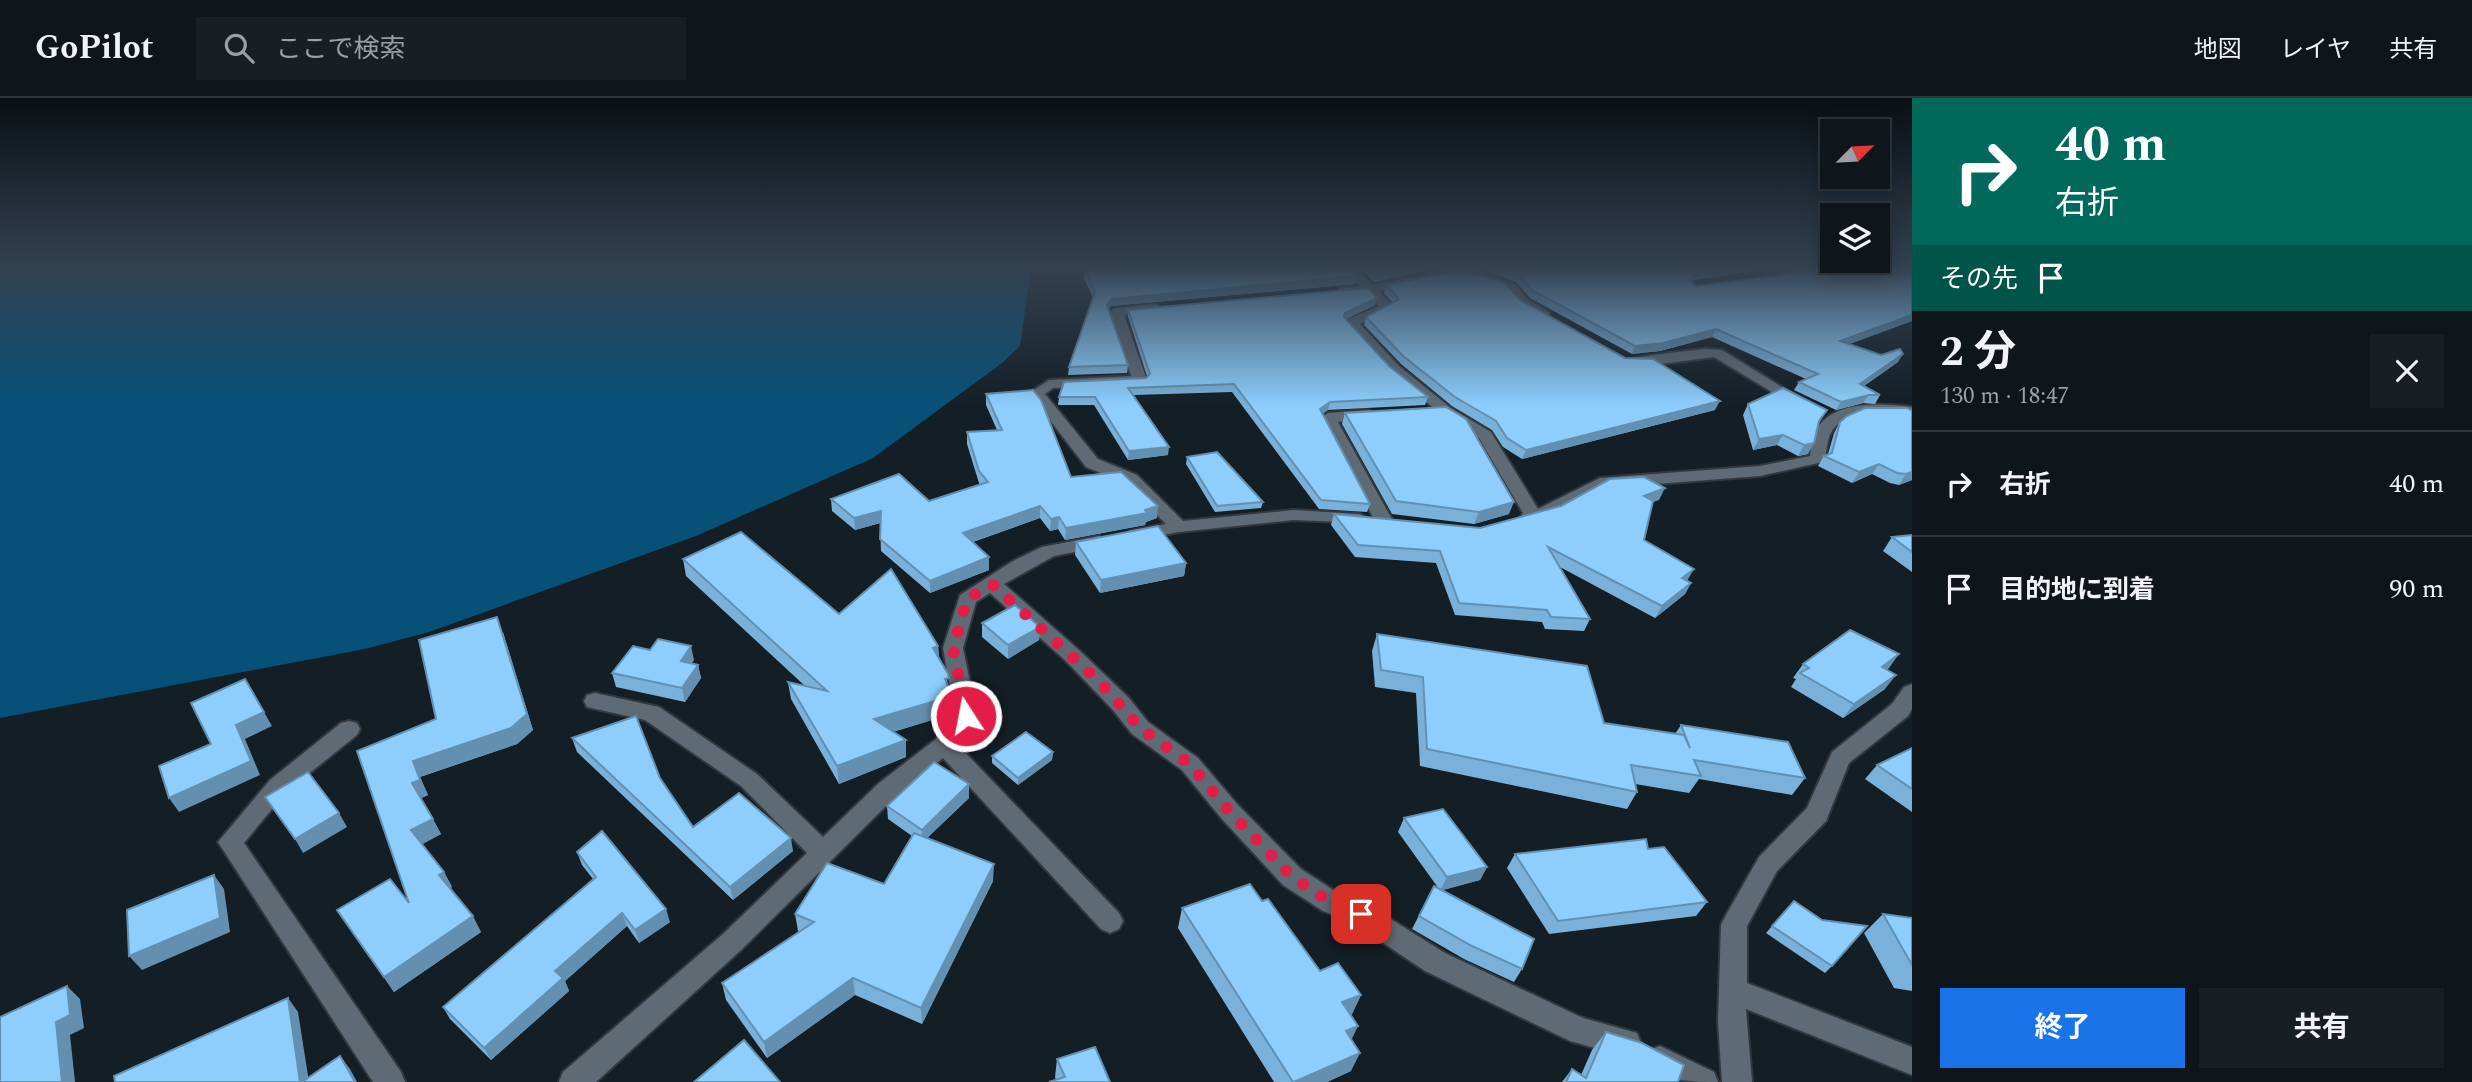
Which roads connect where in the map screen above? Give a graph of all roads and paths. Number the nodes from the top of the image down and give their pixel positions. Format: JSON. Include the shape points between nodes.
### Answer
{"nodes":[{"id":1,"x":1117,"y":314,"type":"edge"},
{"id":2,"x":1372,"y":314,"type":"edge"},
{"id":3,"x":1542,"y":314,"type":"edge"},
{"id":4,"x":1558,"y":323,"type":"edge"},
{"id":5,"x":1617,"y":355,"type":"edge"},
{"id":6,"x":1446,"y":411,"type":"junction"},
{"id":7,"x":1420,"y":412,"type":"edge"},
{"id":8,"x":1912,"y":412,"type":"edge"},
{"id":9,"x":1380,"y":415,"type":"edge"},
{"id":10,"x":1837,"y":419,"type":"junction"},
{"id":11,"x":1533,"y":516,"type":"junction"},
{"id":12,"x":1384,"y":521,"type":"junction"},
{"id":13,"x":1510,"y":522,"type":"edge"},
{"id":14,"x":1410,"y":524,"type":"edge"},
{"id":15,"x":1179,"y":527,"type":"junction"},
{"id":16,"x":992,"y":584,"type":"junction"},
{"id":17,"x":1912,"y":692,"type":"edge"},
{"id":18,"x":595,"y":701,"type":"dead end"},
{"id":19,"x":348,"y":729,"type":"dead end"},
{"id":20,"x":944,"y":745,"type":"junction"},
{"id":21,"x":823,"y":853,"type":"junction"},
{"id":22,"x":1110,"y":921,"type":"dead end"},
{"id":23,"x":1732,"y":990,"type":"junction"},
{"id":24,"x":1912,"y":1061,"type":"edge"},
{"id":25,"x":390,"y":1082,"type":"edge"},
{"id":26,"x":574,"y":1082,"type":"edge"},
{"id":27,"x":1703,"y":1082,"type":"edge"},
{"id":28,"x":1737,"y":1082,"type":"edge"}],
"edges":[{"from":1,"to":15,"type":"street","via":[[1140,380],[1049,384],[1037,393],[1092,463],[1131,479]]},
{"from":2,"to":6,"type":"street","via":[[1352,323],[1394,369]]},
{"from":3,"to":4,"type":"street"},
{"from":5,"to":10,"type":"street","via":[[1647,363],[1717,353],[1789,397]]},
{"from":6,"to":7,"type":"street"},
{"from":6,"to":11,"type":"street","via":[[1485,435]]},
{"from":8,"to":10,"type":"street","via":[[1860,411]]},
{"from":9,"to":12,"type":"street","via":[[1328,418]]},
{"from":10,"to":11,"type":"street","via":[[1824,431],[1817,459],[1760,471],[1600,483]]},
{"from":11,"to":13,"type":"street"},
{"from":12,"to":14,"type":"street"},
{"from":12,"to":15,"type":"street","via":[[1294,514]]},
{"from":15,"to":16,"type":"street","via":[[1049,551]]},
{"from":16,"to":20,"type":"street","via":[[967,599],[953,648],[966,716]]},
{"from":16,"to":27,"type":"street","via":[[1101,683],[1140,728],[1190,764],[1292,877],[1435,962],[1580,1031],[1633,1045]]},
{"from":17,"to":23,"type":"street","via":[[1900,710],[1840,758],[1817,814],[1768,864],[1734,925]]},
{"from":18,"to":21,"type":"street","via":[[652,713],[749,780]]},
{"from":19,"to":25,"type":"street","via":[[278,786],[230,842]]},
{"from":20,"to":21,"type":"street","via":[[887,790]]},
{"from":20,"to":22,"type":"street"},
{"from":21,"to":26,"type":"street","via":[[732,942]]},
{"from":23,"to":24,"type":"street"},
{"from":23,"to":28,"type":"street"}]}
